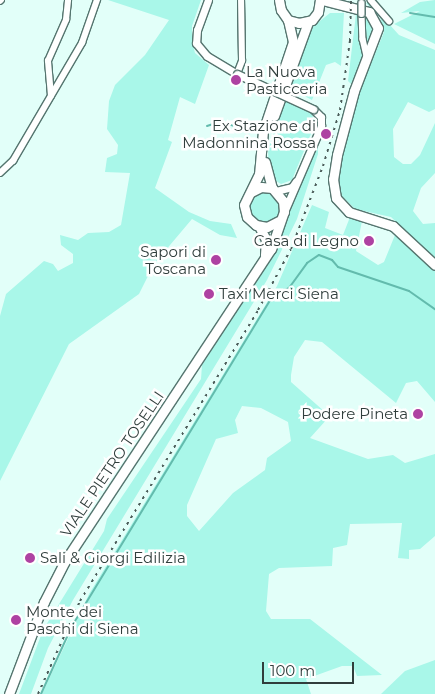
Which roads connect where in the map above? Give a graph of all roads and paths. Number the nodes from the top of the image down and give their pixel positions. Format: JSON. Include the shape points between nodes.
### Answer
{"nodes":[{"id":1,"x":68,"y":0,"type":"edge"},
{"id":2,"x":97,"y":0,"type":"edge"},
{"id":3,"x":208,"y":0,"type":"edge"},
{"id":4,"x":241,"y":0,"type":"edge"},
{"id":5,"x":279,"y":0,"type":"edge"},
{"id":6,"x":321,"y":0,"type":"edge"},
{"id":7,"x":371,"y":0,"type":"edge"},
{"id":8,"x":363,"y":2,"type":"edge"},
{"id":9,"x":337,"y":6,"type":"junction"},
{"id":10,"x":318,"y":12,"type":"junction"},
{"id":11,"x":288,"y":20,"type":"junction"},
{"id":12,"x":389,"y":21,"type":"dead end"},
{"id":13,"x":308,"y":22,"type":"junction"},
{"id":14,"x":368,"y":58,"type":"junction"},
{"id":15,"x":237,"y":74,"type":"junction"},
{"id":16,"x":51,"y":97,"type":"junction"},
{"id":17,"x":302,"y":170,"type":"junction"},
{"id":18,"x":0,"y":173,"type":"edge"},
{"id":19,"x":274,"y":190,"type":"junction"},
{"id":20,"x":251,"y":192,"type":"junction"},
{"id":21,"x":284,"y":212,"type":"junction"},
{"id":22,"x":279,"y":221,"type":"junction"},
{"id":23,"x":259,"y":226,"type":"junction"},
{"id":24,"x":263,"y":262,"type":"junction"},
{"id":25,"x":435,"y":265,"type":"edge"},
{"id":26,"x":10,"y":694,"type":"edge"}],
"edges":[{"from":1,"to":16,"type":"street","via":[[66,20],[48,62]]},
{"from":2,"to":16,"type":"street","via":[[85,37]]},
{"from":3,"to":15,"type":"street","via":[[197,30],[196,43],[207,56]]},
{"from":4,"to":15,"type":"street","via":[[242,61]]},
{"from":5,"to":11,"type":"main road","name":"VIALE PIETRO TOSELLI"},
{"from":6,"to":9,"type":"main road"},
{"from":6,"to":10,"type":"main road"},
{"from":7,"to":12,"type":"street"},
{"from":8,"to":14,"type":"street","bridge":true,"via":[[363,39]]},
{"from":9,"to":10,"type":"main road"},
{"from":9,"to":14,"type":"main road","via":[[365,10],[376,19],[378,33]]},
{"from":10,"to":13,"type":"main road"},
{"from":11,"to":13,"type":"main road"},
{"from":11,"to":20,"type":"main road","name":"VIALE PIETRO TOSELLI","via":[[292,46],[263,131],[260,172]]},
{"from":13,"to":19,"type":"main road","via":[[268,133],[265,170]]},
{"from":14,"to":25,"type":"main road","via":[[353,95],[337,155],[334,194],[349,212],[394,226]]},
{"from":15,"to":17,"type":"street","bridge":true,"via":[[319,114],[321,124]]},
{"from":16,"to":18,"type":"street","via":[[14,161]]},
{"from":17,"to":19,"type":"street","via":[[294,186]]},
{"from":17,"to":21,"type":"street"},
{"from":19,"to":20,"type":"main road","via":[[261,187]]},
{"from":19,"to":21,"type":"main road","via":[[283,201]]},
{"from":20,"to":23,"type":"main road","name":"VIALE PIETRO TOSELLI","via":[[245,202],[245,213]]},
{"from":21,"to":22,"type":"main road","name":"VIALE PIETRO TOSELLI"},
{"from":22,"to":23,"type":"main road","via":[[270,227]]},
{"from":22,"to":24,"type":"main road","name":"VIALE PIETRO TOSELLI","via":[[272,247]]},
{"from":23,"to":24,"type":"main road","name":"VIALE PIETRO TOSELLI","via":[[267,243]]},
{"from":24,"to":26,"type":"main road","name":"VIALE PIETRO TOSELLI","via":[[65,561],[44,602]]}]}
